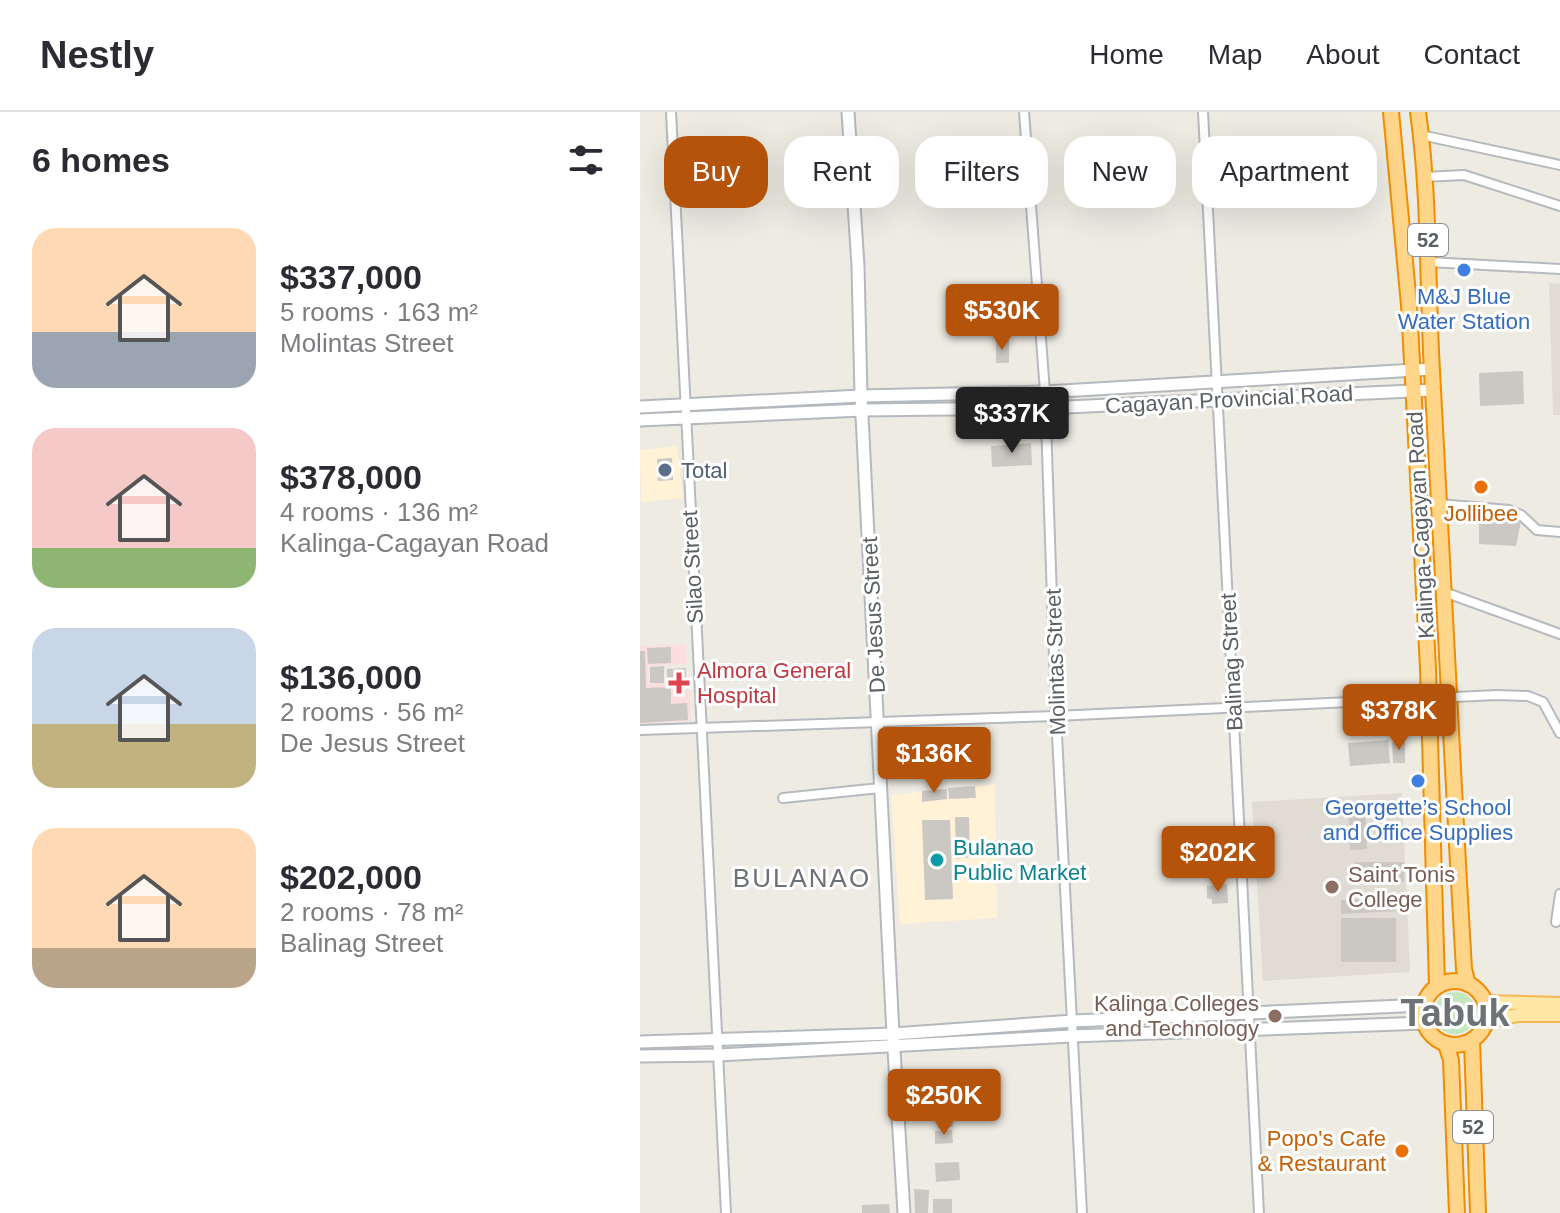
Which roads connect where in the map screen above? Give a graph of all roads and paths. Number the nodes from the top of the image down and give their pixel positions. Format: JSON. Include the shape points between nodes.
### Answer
{"nodes":[{"id":1,"x":671,"y":112,"type":"edge"},
{"id":2,"x":848,"y":112,"type":"edge"},
{"id":3,"x":1024,"y":112,"type":"edge"},
{"id":4,"x":1203,"y":112,"type":"edge"},
{"id":5,"x":1391,"y":112,"type":"edge"},
{"id":6,"x":1418,"y":112,"type":"edge"},
{"id":7,"x":1421,"y":135,"type":"junction"},
{"id":8,"x":1560,"y":165,"type":"edge"},
{"id":9,"x":1424,"y":177,"type":"junction"},
{"id":10,"x":1560,"y":206,"type":"edge"},
{"id":11,"x":1429,"y":262,"type":"junction"},
{"id":12,"x":1560,"y":269,"type":"edge"},
{"id":13,"x":1432,"y":369,"type":"junction"},
{"id":14,"x":1411,"y":370,"type":"junction"},
{"id":15,"x":1331,"y":374,"type":"junction"},
{"id":16,"x":1215,"y":383,"type":"junction"},
{"id":17,"x":1434,"y":390,"type":"junction"},
{"id":18,"x":1413,"y":391,"type":"junction"},
{"id":19,"x":1045,"y":392,"type":"junction"},
{"id":20,"x":1332,"y":394,"type":"junction"},
{"id":21,"x":861,"y":396,"type":"junction"},
{"id":22,"x":1216,"y":398,"type":"junction"},
{"id":23,"x":640,"y":407,"type":"edge"},
{"id":24,"x":1045,"y":408,"type":"junction"},
{"id":25,"x":862,"y":410,"type":"junction"},
{"id":26,"x":684,"y":412,"type":"junction"},
{"id":27,"x":640,"y":420,"type":"edge"},
{"id":28,"x":1439,"y":504,"type":"junction"},
{"id":29,"x":1560,"y":532,"type":"edge"},
{"id":30,"x":1443,"y":592,"type":"junction"},
{"id":31,"x":1560,"y":634,"type":"edge"},
{"id":32,"x":1449,"y":696,"type":"junction"},
{"id":33,"x":1428,"y":699,"type":"junction"},
{"id":34,"x":1234,"y":707,"type":"junction"},
{"id":35,"x":1056,"y":716,"type":"junction"},
{"id":36,"x":878,"y":721,"type":"junction"},
{"id":37,"x":701,"y":727,"type":"junction"},
{"id":38,"x":640,"y":730,"type":"edge"},
{"id":39,"x":1560,"y":733,"type":"edge"},
{"id":40,"x":880,"y":788,"type":"junction"},
{"id":41,"x":783,"y":798,"type":"dead end"},
{"id":42,"x":1560,"y":894,"type":"edge"},
{"id":43,"x":1556,"y":922,"type":"dead end"},
{"id":44,"x":1468,"y":984,"type":"junction"},
{"id":45,"x":1437,"y":986,"type":"junction"},
{"id":46,"x":1486,"y":1002,"type":"junction"},
{"id":47,"x":1560,"y":1004,"type":"edge"},
{"id":48,"x":1424,"y":1005,"type":"junction"},
{"id":49,"x":1249,"y":1012,"type":"junction"},
{"id":50,"x":1560,"y":1015,"type":"edge"},
{"id":51,"x":1073,"y":1021,"type":"junction"},
{"id":52,"x":1486,"y":1022,"type":"junction"},
{"id":53,"x":1425,"y":1023,"type":"junction"},
{"id":54,"x":1250,"y":1030,"type":"junction"},
{"id":55,"x":893,"y":1034,"type":"junction"},
{"id":56,"x":1072,"y":1036,"type":"junction"},
{"id":57,"x":718,"y":1040,"type":"junction"},
{"id":58,"x":1472,"y":1041,"type":"junction"},
{"id":59,"x":640,"y":1042,"type":"edge"},
{"id":60,"x":1446,"y":1044,"type":"junction"},
{"id":61,"x":894,"y":1047,"type":"junction"},
{"id":62,"x":719,"y":1055,"type":"junction"},
{"id":63,"x":640,"y":1056,"type":"edge"},
{"id":64,"x":726,"y":1213,"type":"edge"},
{"id":65,"x":904,"y":1213,"type":"edge"},
{"id":66,"x":1082,"y":1213,"type":"edge"},
{"id":67,"x":1259,"y":1213,"type":"edge"},
{"id":68,"x":1457,"y":1213,"type":"edge"},
{"id":69,"x":1478,"y":1213,"type":"edge"}],
"edges":[{"from":1,"to":26,"type":"street","name":"Silao Street"},
{"from":2,"to":21,"type":"street","name":"De Jesus Street"},
{"from":3,"to":19,"type":"street","name":"Molintas Street"},
{"from":4,"to":16,"type":"street","name":"Balinag Street"},
{"from":5,"to":14,"type":"highway","name":"Kalinga-Cagayan Road","number":"52"},
{"from":6,"to":7,"type":"highway","name":"Kalinga-Cagayan Road","number":"52"},
{"from":7,"to":8,"type":"street"},
{"from":7,"to":9,"type":"highway","name":"Kalinga-Cagayan Road","number":"52"},
{"from":9,"to":10,"type":"street","via":[[1464,175]]},
{"from":9,"to":11,"type":"highway","name":"Kalinga-Cagayan Road","number":"52"},
{"from":11,"to":12,"type":"street"},
{"from":11,"to":13,"type":"highway","name":"Kalinga-Cagayan Road","number":"52"},
{"from":13,"to":14,"type":"street","name":"Cagayan Provincial Road"},
{"from":13,"to":17,"type":"highway","name":"Kalinga-Cagayan Road","number":"52"},
{"from":14,"to":15,"type":"street","name":"Cagayan Provincial Road"},
{"from":14,"to":18,"type":"highway","name":"Kalinga-Cagayan Road","number":"52"},
{"from":15,"to":16,"type":"street","name":"Cagayan Provincial Road"},
{"from":15,"to":20,"type":"street"},
{"from":16,"to":19,"type":"street","name":"Cagayan Provincial Road"},
{"from":16,"to":22,"type":"street","name":"Balinag Street"},
{"from":17,"to":18,"type":"street","name":"Cagayan Provincial Road"},
{"from":17,"to":28,"type":"highway","name":"Kalinga-Cagayan Road","number":"52"},
{"from":18,"to":20,"type":"street","name":"Cagayan Provincial Road"},
{"from":18,"to":33,"type":"highway","name":"Kalinga-Cagayan Road","number":"52"},
{"from":19,"to":21,"type":"street","name":"Cagayan Provincial Road"},
{"from":19,"to":24,"type":"street","name":"Molintas Street"},
{"from":20,"to":22,"type":"street","name":"Cagayan Provincial Road"},
{"from":21,"to":25,"type":"street","name":"De Jesus Street"},
{"from":21,"to":26,"type":"street","name":"Cagayan Provincial Road"},
{"from":22,"to":24,"type":"street","name":"Cagayan Provincial Road"},
{"from":22,"to":34,"type":"street","name":"Balinag Street"},
{"from":23,"to":26,"type":"street","name":"Cagayan Provincial Road"},
{"from":24,"to":25,"type":"street","name":"Cagayan Provincial Road"},
{"from":24,"to":35,"type":"street","name":"Molintas Street"},
{"from":25,"to":26,"type":"street","name":"Cagayan Provincial Road"},
{"from":25,"to":36,"type":"street","name":"De Jesus Street"},
{"from":26,"to":27,"type":"street","name":"Cagayan Provincial Road"},
{"from":26,"to":37,"type":"street","name":"Silao Street"},
{"from":28,"to":29,"type":"street","via":[[1509,510],[1537,530]]},
{"from":28,"to":30,"type":"highway","name":"Kalinga-Cagayan Road","number":"52"},
{"from":30,"to":31,"type":"street"},
{"from":30,"to":32,"type":"highway","name":"Kalinga-Cagayan Road","number":"52"},
{"from":32,"to":33,"type":"street"},
{"from":32,"to":39,"type":"street","via":[[1537,699],[1547,706]]},
{"from":32,"to":44,"type":"highway","name":"Kalinga-Cagayan Road","number":"52"},
{"from":33,"to":34,"type":"street"},
{"from":33,"to":45,"type":"highway","name":"Kalinga-Cagayan Road","number":"52"},
{"from":34,"to":35,"type":"street"},
{"from":34,"to":49,"type":"street","name":"Balinag Street"},
{"from":35,"to":36,"type":"street"},
{"from":35,"to":51,"type":"street","name":"Molintas Street"},
{"from":36,"to":37,"type":"street"},
{"from":36,"to":40,"type":"street","name":"De Jesus Street"},
{"from":37,"to":38,"type":"street"},
{"from":37,"to":57,"type":"street","name":"Silao Street"},
{"from":40,"to":41,"type":"street"},
{"from":40,"to":55,"type":"street","name":"De Jesus Street"},
{"from":42,"to":43,"type":"street"},
{"from":44,"to":45,"type":"highway"},
{"from":44,"to":46,"type":"highway"},
{"from":45,"to":48,"type":"highway"},
{"from":46,"to":47,"type":"main road"},
{"from":46,"to":52,"type":"highway"},
{"from":48,"to":49,"type":"street"},
{"from":48,"to":53,"type":"highway"},
{"from":49,"to":51,"type":"street"},
{"from":49,"to":54,"type":"street","name":"Balinag Street"},
{"from":50,"to":52,"type":"main road"},
{"from":51,"to":55,"type":"street"},
{"from":51,"to":56,"type":"street","name":"Molintas Street"},
{"from":52,"to":58,"type":"highway"},
{"from":53,"to":54,"type":"street"},
{"from":53,"to":60,"type":"highway"},
{"from":54,"to":56,"type":"street"},
{"from":54,"to":67,"type":"street","name":"Balinag Street"},
{"from":55,"to":57,"type":"street"},
{"from":55,"to":61,"type":"street","name":"De Jesus Street"},
{"from":56,"to":61,"type":"street"},
{"from":56,"to":66,"type":"street","name":"Molintas Street"},
{"from":57,"to":59,"type":"street"},
{"from":57,"to":62,"type":"street","name":"Silao Street"},
{"from":58,"to":60,"type":"highway"},
{"from":58,"to":69,"type":"highway","number":"52"},
{"from":60,"to":68,"type":"highway","number":"52"},
{"from":61,"to":62,"type":"street"},
{"from":61,"to":65,"type":"street","name":"De Jesus Street"},
{"from":62,"to":63,"type":"street"},
{"from":62,"to":64,"type":"street","name":"Silao Street"}]}
